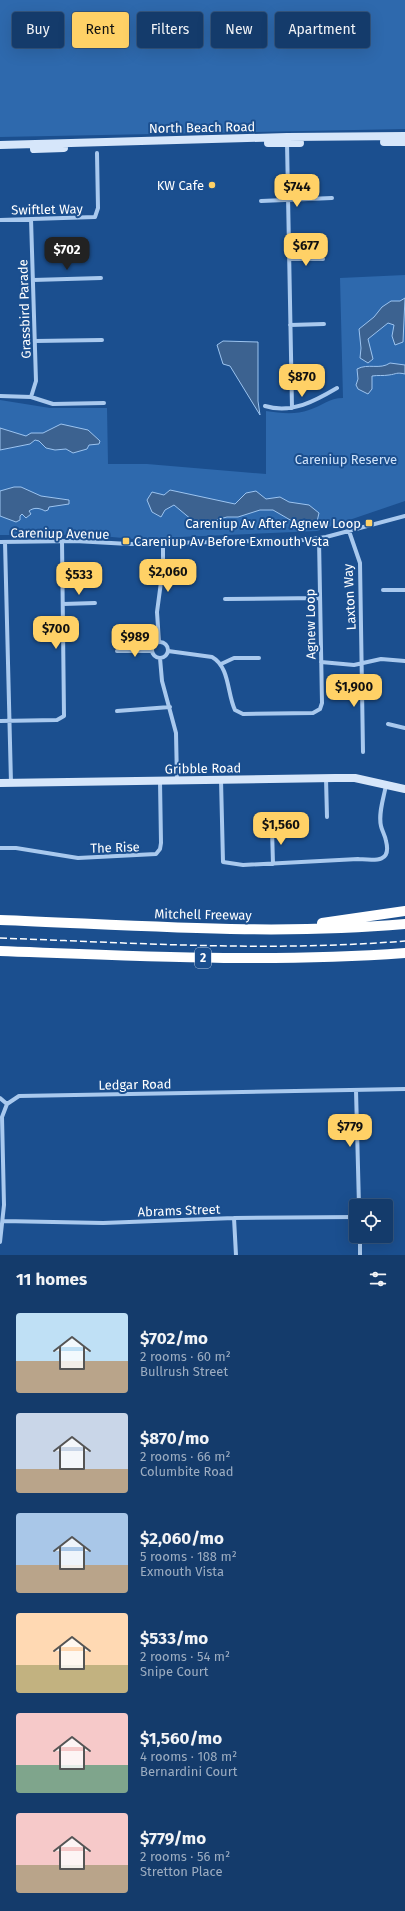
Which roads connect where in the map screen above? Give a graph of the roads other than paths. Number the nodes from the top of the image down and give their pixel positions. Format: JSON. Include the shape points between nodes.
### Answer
{"nodes":[{"id":1,"x":405,"y":136,"type":"edge"},
{"id":2,"x":287,"y":140,"type":"junction"},
{"id":3,"x":405,"y":142,"type":"edge"},
{"id":4,"x":0,"y":145,"type":"edge"},
{"id":5,"x":0,"y":150,"type":"edge"},
{"id":6,"x":97,"y":153,"type":"dead end"},
{"id":7,"x":332,"y":198,"type":"dead end"},
{"id":8,"x":288,"y":200,"type":"junction"},
{"id":9,"x":261,"y":201,"type":"dead end"},
{"id":10,"x":31,"y":219,"type":"junction"},
{"id":11,"x":0,"y":220,"type":"edge"},
{"id":12,"x":289,"y":259,"type":"junction"},
{"id":13,"x":323,"y":259,"type":"dead end"},
{"id":14,"x":101,"y":278,"type":"dead end"},
{"id":15,"x":33,"y":280,"type":"junction"},
{"id":16,"x":324,"y":324,"type":"dead end"},
{"id":17,"x":290,"y":325,"type":"junction"},
{"id":18,"x":102,"y":340,"type":"dead end"},
{"id":19,"x":35,"y":342,"type":"junction"},
{"id":20,"x":338,"y":388,"type":"dead end"},
{"id":21,"x":0,"y":396,"type":"edge"},
{"id":22,"x":31,"y":397,"type":"junction"},
{"id":23,"x":104,"y":403,"type":"dead end"},
{"id":24,"x":265,"y":406,"type":"dead end"},
{"id":25,"x":292,"y":408,"type":"junction"},
{"id":26,"x":405,"y":516,"type":"edge"},
{"id":27,"x":349,"y":530,"type":"junction"},
{"id":28,"x":319,"y":539,"type":"junction"},
{"id":29,"x":62,"y":541,"type":"junction"},
{"id":30,"x":2,"y":542,"type":"edge"},
{"id":31,"x":163,"y":544,"type":"junction"},
{"id":32,"x":383,"y":590,"type":"dead end"},
{"id":33,"x":405,"y":590,"type":"edge"},
{"id":34,"x":320,"y":598,"type":"junction"},
{"id":35,"x":224,"y":599,"type":"dead end"},
{"id":36,"x":95,"y":603,"type":"dead end"},
{"id":37,"x":63,"y":604,"type":"junction"},
{"id":38,"x":159,"y":642,"type":"junction"},
{"id":39,"x":117,"y":651,"type":"dead end"},
{"id":40,"x":152,"y":651,"type":"junction"},
{"id":41,"x":168,"y":651,"type":"junction"},
{"id":42,"x":160,"y":658,"type":"junction"},
{"id":43,"x":259,"y":658,"type":"dead end"},
{"id":44,"x":405,"y":661,"type":"edge"},
{"id":45,"x":321,"y":662,"type":"junction"},
{"id":46,"x":361,"y":663,"type":"junction"},
{"id":47,"x":221,"y":664,"type":"junction"},
{"id":48,"x":170,"y":707,"type":"junction"},
{"id":49,"x":117,"y":710,"type":"dead end"},
{"id":50,"x":0,"y":721,"type":"edge"},
{"id":51,"x":10,"y":721,"type":"junction"},
{"id":52,"x":388,"y":724,"type":"dead end"},
{"id":53,"x":405,"y":728,"type":"edge"},
{"id":54,"x":363,"y":752,"type":"dead end"},
{"id":55,"x":326,"y":778,"type":"junction"},
{"id":56,"x":177,"y":780,"type":"junction"},
{"id":57,"x":221,"y":780,"type":"junction"},
{"id":58,"x":160,"y":781,"type":"junction"},
{"id":59,"x":0,"y":783,"type":"edge"},
{"id":60,"x":11,"y":783,"type":"junction"},
{"id":61,"x":386,"y":785,"type":"junction"},
{"id":62,"x":405,"y":789,"type":"edge"},
{"id":63,"x":327,"y":817,"type":"dead end"},
{"id":64,"x":272,"y":829,"type":"dead end"},
{"id":65,"x":0,"y":848,"type":"edge"},
{"id":66,"x":273,"y":864,"type":"junction"},
{"id":67,"x":405,"y":911,"type":"edge"},
{"id":68,"x":0,"y":920,"type":"edge"},
{"id":69,"x":405,"y":924,"type":"edge"},
{"id":70,"x":281,"y":928,"type":"junction"},
{"id":71,"x":0,"y":951,"type":"edge"},
{"id":72,"x":405,"y":953,"type":"edge"},
{"id":73,"x":405,"y":1089,"type":"edge"},
{"id":74,"x":356,"y":1090,"type":"junction"},
{"id":75,"x":0,"y":1098,"type":"edge"},
{"id":76,"x":7,"y":1104,"type":"junction"},
{"id":77,"x":359,"y":1199,"type":"edge"},
{"id":78,"x":349,"y":1217,"type":"edge"},
{"id":79,"x":234,"y":1218,"type":"junction"},
{"id":80,"x":3,"y":1221,"type":"junction"},
{"id":81,"x":0,"y":1242,"type":"edge"},
{"id":82,"x":360,"y":1243,"type":"edge"},
{"id":83,"x":236,"y":1255,"type":"edge"},
{"id":84,"x":360,"y":1255,"type":"edge"}],
"edges":[{"from":1,"to":2,"type":"main road","name":"North Beach Road"},
{"from":2,"to":3,"type":"main road","name":"North Beach Road"},
{"from":2,"to":4,"type":"main road","name":"North Beach Road"},
{"from":2,"to":5,"type":"main road","name":"North Beach Road"},
{"from":2,"to":8,"type":"street"},
{"from":6,"to":10,"type":"street","name":"Swiftlet Way","via":[[98,208],[95,217]]},
{"from":7,"to":8,"type":"street"},
{"from":8,"to":9,"type":"street"},
{"from":8,"to":12,"type":"street"},
{"from":10,"to":11,"type":"street","name":"Swiftlet Way"},
{"from":10,"to":15,"type":"street","name":"Grassbird Parade"},
{"from":12,"to":13,"type":"street"},
{"from":12,"to":17,"type":"street"},
{"from":14,"to":15,"type":"street"},
{"from":15,"to":19,"type":"street","name":"Grassbird Parade"},
{"from":16,"to":17,"type":"street"},
{"from":17,"to":25,"type":"street"},
{"from":18,"to":19,"type":"street"},
{"from":19,"to":22,"type":"street","name":"Grassbird Parade","via":[[36,381]]},
{"from":20,"to":25,"type":"street","via":[[303,406]]},
{"from":21,"to":22,"type":"street"},
{"from":22,"to":23,"type":"street","via":[[53,404]]},
{"from":24,"to":25,"type":"street"},
{"from":26,"to":27,"type":"street","name":"Careniup Avenue"},
{"from":27,"to":28,"type":"street","name":"Careniup Avenue"},
{"from":27,"to":46,"type":"street","name":"Laxton Way","via":[[360,563]]},
{"from":28,"to":31,"type":"street","name":"Careniup Avenue"},
{"from":28,"to":34,"type":"street","name":"Agnew Loop"},
{"from":29,"to":30,"type":"street","name":"Careniup Avenue"},
{"from":29,"to":31,"type":"street","name":"Careniup Avenue"},
{"from":29,"to":37,"type":"street"},
{"from":30,"to":51,"type":"street"},
{"from":31,"to":38,"type":"street","via":[[157,612]]},
{"from":32,"to":33,"type":"street"},
{"from":34,"to":35,"type":"street"},
{"from":34,"to":45,"type":"street","name":"Agnew Loop"},
{"from":36,"to":37,"type":"street"},
{"from":37,"to":51,"type":"street","via":[[64,716],[57,720]]},
{"from":38,"to":40,"type":"street","via":[[154,645]]},
{"from":38,"to":41,"type":"street","via":[[164,644]]},
{"from":39,"to":40,"type":"street"},
{"from":40,"to":42,"type":"street","via":[[155,657]]},
{"from":41,"to":42,"type":"street","via":[[166,656]]},
{"from":41,"to":47,"type":"street","via":[[212,657]]},
{"from":42,"to":48,"type":"street","via":[[162,681]]},
{"from":43,"to":47,"type":"street","via":[[234,658]]},
{"from":44,"to":46,"type":"street","via":[[381,659]]},
{"from":45,"to":46,"type":"street","via":[[343,665]]},
{"from":45,"to":47,"type":"street","name":"Agnew Loop","via":[[322,703],[320,709],[313,713],[243,714],[235,710]]},
{"from":46,"to":54,"type":"street","name":"Laxton Way"},
{"from":48,"to":49,"type":"street"},
{"from":48,"to":56,"type":"street","via":[[176,733]]},
{"from":50,"to":51,"type":"street"},
{"from":51,"to":60,"type":"street"},
{"from":52,"to":53,"type":"street"},
{"from":55,"to":57,"type":"main road","name":"Gribble Road"},
{"from":55,"to":61,"type":"main road","name":"Gribble Road","via":[[354,778]]},
{"from":55,"to":63,"type":"street"},
{"from":56,"to":57,"type":"main road","name":"Gribble Road"},
{"from":56,"to":58,"type":"main road","name":"Gribble Road"},
{"from":57,"to":66,"type":"street","via":[[223,862],[243,865]]},
{"from":58,"to":60,"type":"main road","name":"Gribble Road"},
{"from":58,"to":65,"type":"street","name":"The Rise","via":[[161,843],[156,854],[78,858],[16,848]]},
{"from":59,"to":60,"type":"main road","name":"Gribble Road"},
{"from":61,"to":62,"type":"main road","name":"Gribble Road"},
{"from":61,"to":66,"type":"street","via":[[381,821],[387,851],[383,858]]},
{"from":64,"to":66,"type":"street"},
{"from":67,"to":70,"type":"highway"},
{"from":68,"to":70,"type":"highway","name":"Mitchell Freeway","via":[[168,927]]},
{"from":69,"to":70,"type":"highway","name":"Mitchell Freeway","via":[[354,928]]},
{"from":71,"to":72,"type":"highway","number":"2","via":[[222,958]]},
{"from":73,"to":74,"type":"street","name":"Ledgar Road"},
{"from":74,"to":76,"type":"street","name":"Ledgar Road","via":[[19,1096]]},
{"from":74,"to":77,"type":"street"},
{"from":75,"to":76,"type":"street"},
{"from":76,"to":80,"type":"street","via":[[2,1117]]},
{"from":78,"to":79,"type":"street","name":"Abrams Street"},
{"from":79,"to":80,"type":"street","name":"Abrams Street","via":[[103,1223]]},
{"from":79,"to":83,"type":"street"},
{"from":80,"to":81,"type":"street"},
{"from":82,"to":84,"type":"street"}]}
